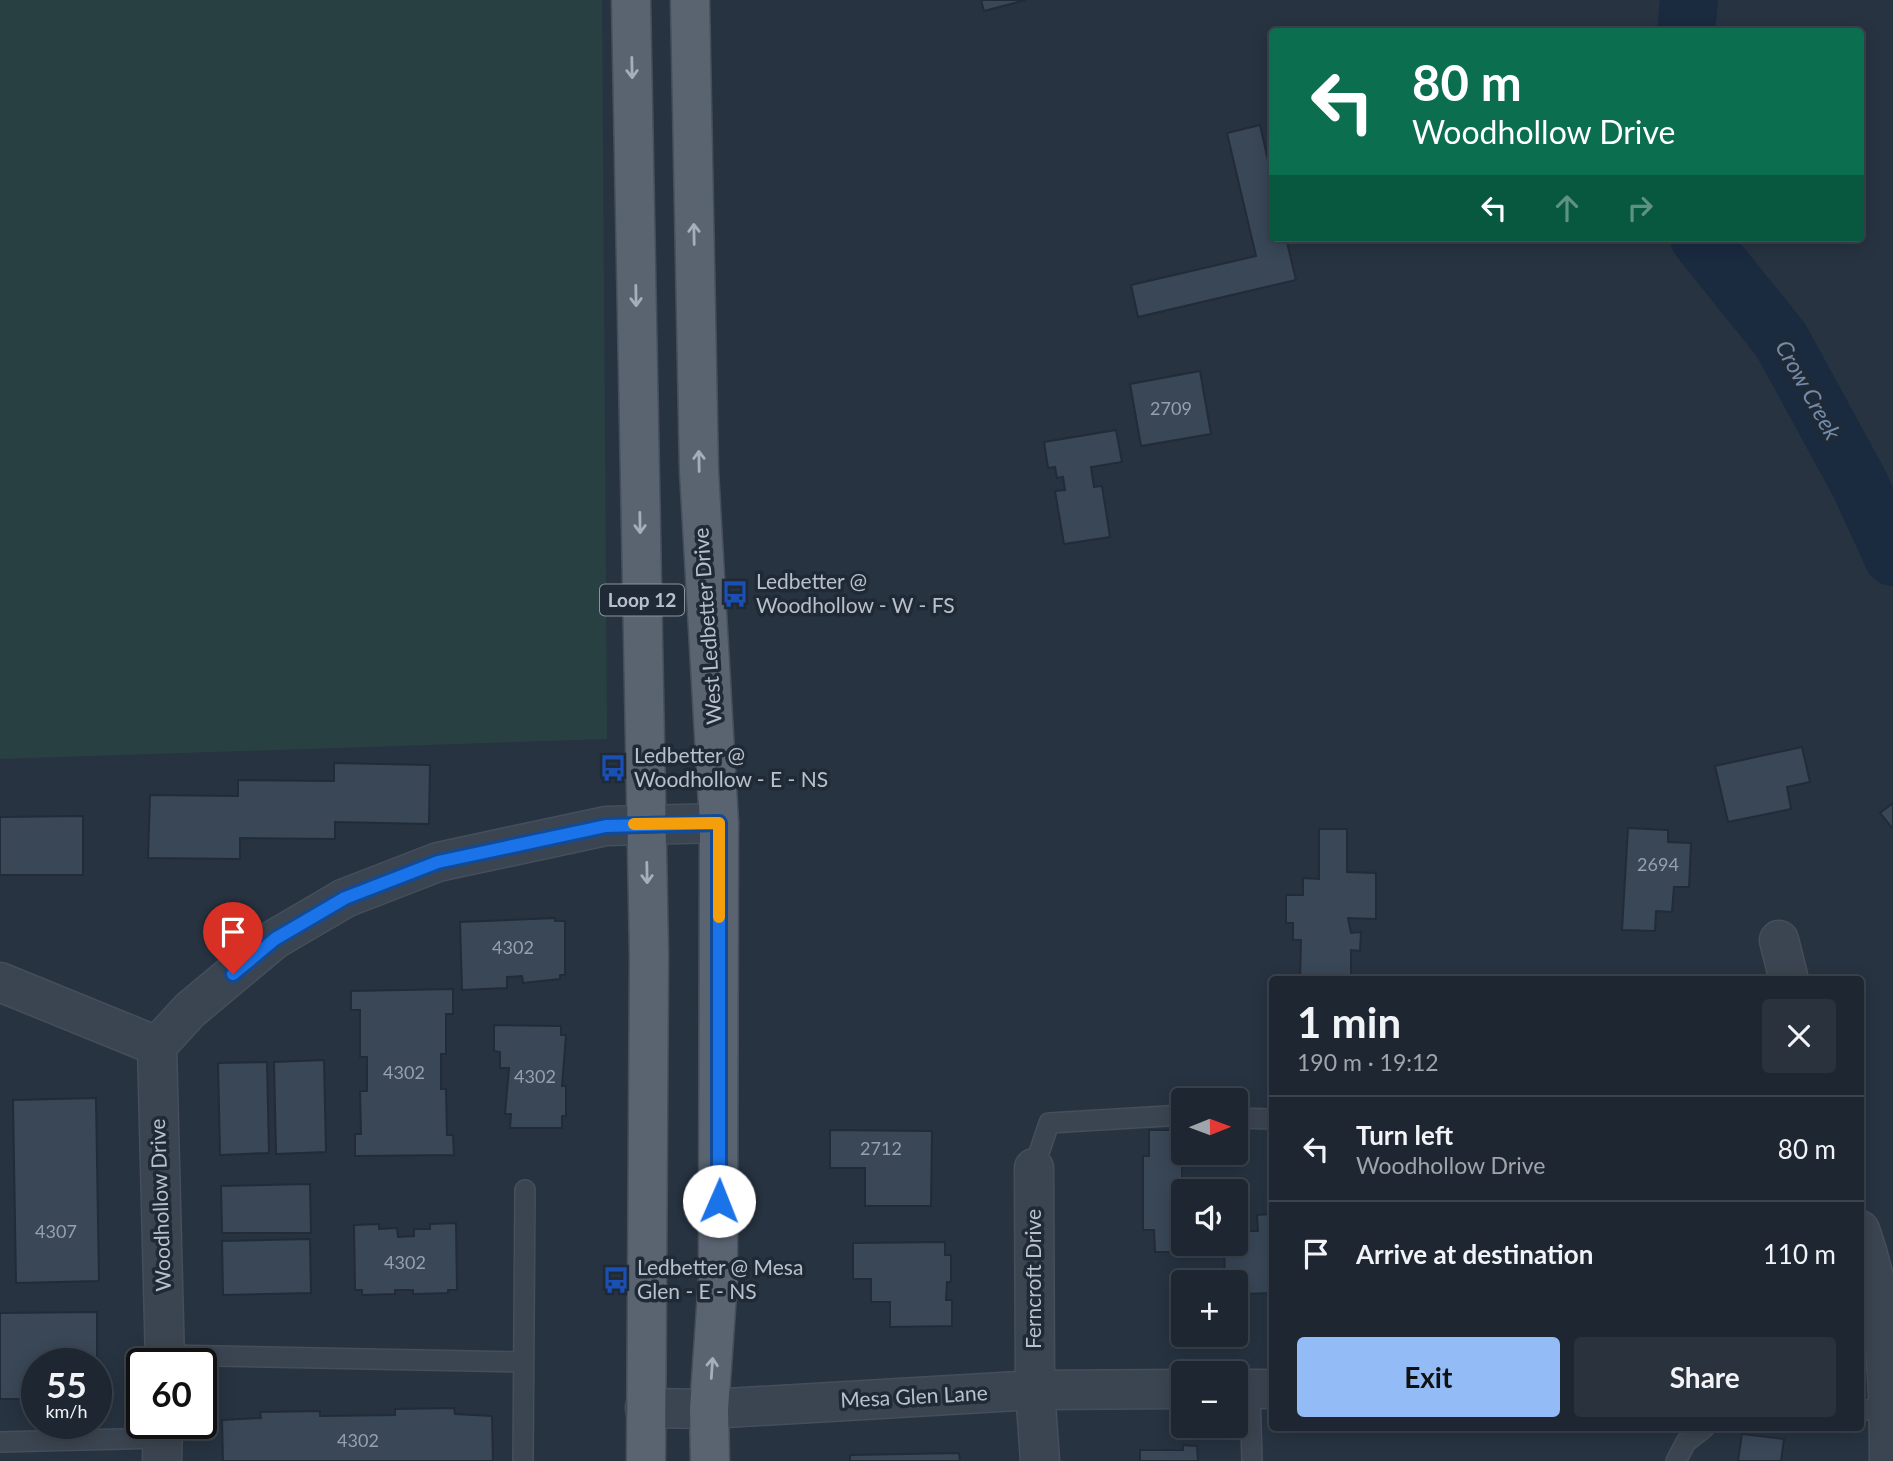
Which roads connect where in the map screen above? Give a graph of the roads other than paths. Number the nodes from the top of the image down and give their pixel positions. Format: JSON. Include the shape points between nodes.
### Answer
{"nodes":[{"id":1,"x":631,"y":0,"type":"edge"},
{"id":2,"x":690,"y":0,"type":"edge"},
{"id":3,"x":719,"y":823,"type":"junction"},
{"id":4,"x":645,"y":824,"type":"junction"},
{"id":5,"x":1779,"y":940,"type":"dead end"},
{"id":6,"x":1788,"y":976,"type":"edge"},
{"id":7,"x":0,"y":982,"type":"edge"},
{"id":8,"x":157,"y":1046,"type":"junction"},
{"id":9,"x":1171,"y":1116,"type":"edge"},
{"id":10,"x":1248,"y":1118,"type":"edge"},
{"id":11,"x":1269,"y":1119,"type":"edge"},
{"id":12,"x":1034,"y":1168,"type":"joint"},
{"id":13,"x":525,"y":1191,"type":"dead end"},
{"id":14,"x":1864,"y":1241,"type":"edge"},
{"id":15,"x":165,"y":1348,"type":"edge"},
{"id":16,"x":217,"y":1359,"type":"edge"},
{"id":17,"x":522,"y":1362,"type":"junction"},
{"id":18,"x":1171,"y":1389,"type":"edge"},
{"id":19,"x":1253,"y":1389,"type":"edge"},
{"id":20,"x":1035,"y":1390,"type":"junction"},
{"id":21,"x":645,"y":1408,"type":"junction"},
{"id":22,"x":709,"y":1409,"type":"junction"},
{"id":23,"x":1875,"y":1410,"type":"edge"},
{"id":24,"x":1700,"y":1431,"type":"edge"},
{"id":25,"x":162,"y":1441,"type":"edge"},
{"id":26,"x":0,"y":1442,"type":"edge"},
{"id":27,"x":523,"y":1461,"type":"edge"},
{"id":28,"x":646,"y":1461,"type":"edge"},
{"id":29,"x":710,"y":1461,"type":"edge"},
{"id":30,"x":1041,"y":1461,"type":"edge"},
{"id":31,"x":1252,"y":1461,"type":"edge"},
{"id":32,"x":1676,"y":1461,"type":"edge"},
{"id":33,"x":1889,"y":1461,"type":"edge"}],
"edges":[{"from":1,"to":4,"type":"main road","number":"Loop 12","one_way":true},
{"from":3,"to":2,"type":"main road","name":"West Ledbetter Drive","number":"Loop 12","one_way":true,"via":[[699,471]]},
{"from":3,"to":4,"type":"street"},
{"from":22,"to":3,"type":"main road","name":"West Ledbetter Drive","number":"Loop 12","one_way":true,"via":[[718,1280]]},
{"from":4,"to":8,"type":"street","via":[[606,826],[438,862],[345,898],[275,939],[190,1010]]},
{"from":4,"to":21,"type":"main road","number":"Loop 12","one_way":true,"via":[[649,955]]},
{"from":5,"to":6,"type":"street"},
{"from":7,"to":8,"type":"street"},
{"from":8,"to":15,"type":"street","name":"Woodhollow Drive"},
{"from":9,"to":12,"type":"lane","via":[[1049,1123]]},
{"from":10,"to":11,"type":"lane"},
{"from":12,"to":20,"type":"street","name":"Ferncroft Drive"},
{"from":13,"to":17,"type":"lane"},
{"from":14,"to":23,"type":"street","via":[[1875,1272],[1890,1380]]},
{"from":16,"to":17,"type":"lane"},
{"from":17,"to":27,"type":"lane"},
{"from":18,"to":20,"type":"street","name":"Mesa Glen Lane"},
{"from":19,"to":31,"type":"lane"},
{"from":20,"to":22,"type":"street","name":"Mesa Glen Lane"},
{"from":20,"to":30,"type":"street","name":"Ferncroft Drive"},
{"from":21,"to":22,"type":"street","name":"Mesa Glen Lane"},
{"from":21,"to":28,"type":"main road","number":"Loop 12"},
{"from":22,"to":29,"type":"main road","name":"West Ledbetter Drive","number":"Loop 12"},
{"from":23,"to":33,"type":"street"},
{"from":24,"to":32,"type":"lane","via":[[1686,1442]]},
{"from":25,"to":26,"type":"lane"}]}
